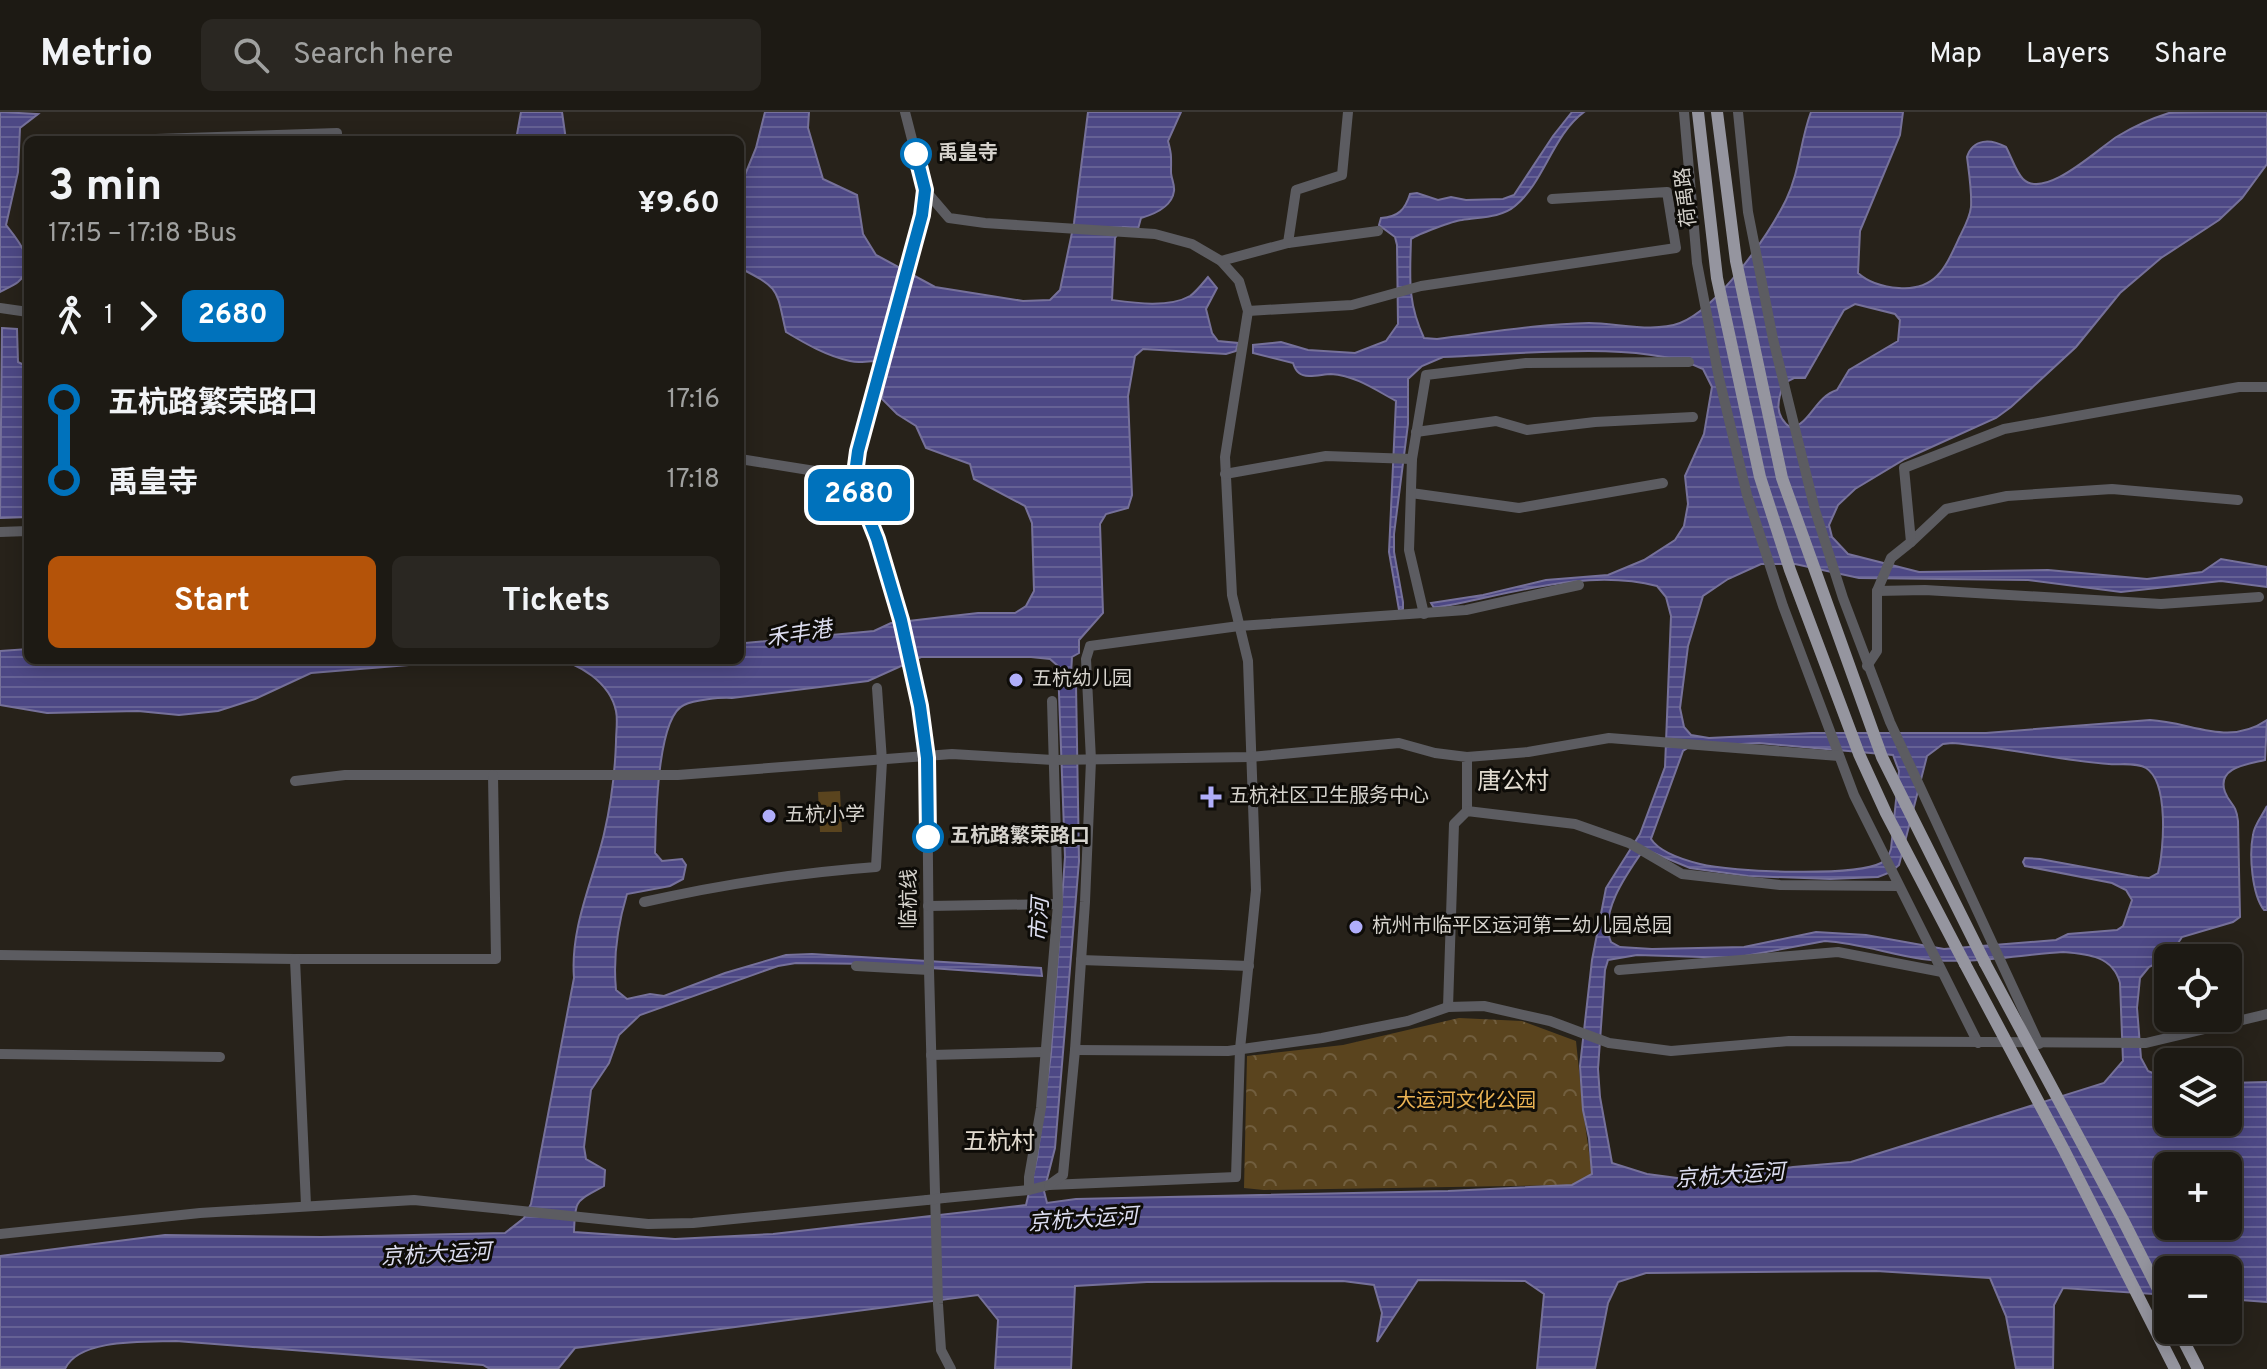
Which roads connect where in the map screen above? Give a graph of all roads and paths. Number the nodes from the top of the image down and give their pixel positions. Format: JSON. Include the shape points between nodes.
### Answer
{"nodes":[{"id":1,"x":905,"y":112,"type":"edge"},
{"id":2,"x":1348,"y":112,"type":"edge"},
{"id":3,"x":1684,"y":112,"type":"edge"},
{"id":4,"x":1698,"y":112,"type":"edge"},
{"id":5,"x":1717,"y":112,"type":"edge"},
{"id":6,"x":1738,"y":112,"type":"edge"},
{"id":7,"x":246,"y":136,"type":"edge"},
{"id":8,"x":337,"y":136,"type":"edge"},
{"id":9,"x":925,"y":190,"type":"junction"},
{"id":10,"x":1552,"y":199,"type":"dead end"},
{"id":11,"x":1378,"y":231,"type":"dead end"},
{"id":12,"x":1288,"y":243,"type":"junction"},
{"id":13,"x":1221,"y":261,"type":"junction"},
{"id":14,"x":0,"y":308,"type":"edge"},
{"id":15,"x":24,"y":311,"type":"edge"},
{"id":16,"x":1248,"y":311,"type":"junction"},
{"id":17,"x":1689,"y":362,"type":"dead end"},
{"id":18,"x":2267,"y":387,"type":"edge"},
{"id":19,"x":1693,"y":417,"type":"dead end"},
{"id":20,"x":1416,"y":432,"type":"junction"},
{"id":21,"x":1412,"y":459,"type":"junction"},
{"id":22,"x":744,"y":460,"type":"edge"},
{"id":23,"x":1225,"y":474,"type":"junction"},
{"id":24,"x":854,"y":481,"type":"junction"},
{"id":25,"x":1663,"y":483,"type":"dead end"},
{"id":26,"x":1411,"y":493,"type":"junction"},
{"id":27,"x":2238,"y":500,"type":"dead end"},
{"id":28,"x":24,"y":531,"type":"edge"},
{"id":29,"x":0,"y":532,"type":"edge"},
{"id":30,"x":1911,"y":542,"type":"junction"},
{"id":31,"x":1579,"y":585,"type":"dead end"},
{"id":32,"x":1877,"y":591,"type":"junction"},
{"id":33,"x":2259,"y":597,"type":"dead end"},
{"id":34,"x":1424,"y":614,"type":"junction"},
{"id":35,"x":1239,"y":626,"type":"junction"},
{"id":36,"x":1867,"y":666,"type":"junction"},
{"id":37,"x":877,"y":688,"type":"dead end"},
{"id":38,"x":1052,"y":701,"type":"dead end"},
{"id":39,"x":1837,"y":752,"type":"junction"},
{"id":40,"x":1250,"y":757,"type":"junction"},
{"id":41,"x":1467,"y":757,"type":"junction"},
{"id":42,"x":927,"y":758,"type":"junction"},
{"id":43,"x":1053,"y":760,"type":"junction"},
{"id":44,"x":1090,"y":760,"type":"junction"},
{"id":45,"x":882,"y":761,"type":"junction"},
{"id":46,"x":493,"y":775,"type":"junction"},
{"id":47,"x":295,"y":781,"type":"dead end"},
{"id":48,"x":1467,"y":811,"type":"junction"},
{"id":49,"x":1898,"y":886,"type":"junction"},
{"id":50,"x":644,"y":902,"type":"dead end"},
{"id":51,"x":1058,"y":904,"type":"junction"},
{"id":52,"x":928,"y":906,"type":"junction"},
{"id":53,"x":0,"y":955,"type":"edge"},
{"id":54,"x":295,"y":959,"type":"junction"},
{"id":55,"x":1081,"y":960,"type":"junction"},
{"id":56,"x":929,"y":964,"type":"junction"},
{"id":57,"x":856,"y":966,"type":"dead end"},
{"id":58,"x":1249,"y":966,"type":"junction"},
{"id":59,"x":1939,"y":967,"type":"junction"},
{"id":60,"x":1619,"y":970,"type":"dead end"},
{"id":61,"x":1448,"y":1007,"type":"junction"},
{"id":62,"x":2267,"y":1014,"type":"edge"},
{"id":63,"x":1978,"y":1043,"type":"junction"},
{"id":64,"x":2039,"y":1044,"type":"junction"},
{"id":65,"x":1240,"y":1049,"type":"junction"},
{"id":66,"x":1075,"y":1050,"type":"junction"},
{"id":67,"x":1044,"y":1052,"type":"junction"},
{"id":68,"x":0,"y":1054,"type":"edge"},
{"id":69,"x":931,"y":1055,"type":"junction"},
{"id":70,"x":220,"y":1057,"type":"dead end"},
{"id":71,"x":1049,"y":1185,"type":"junction"},
{"id":72,"x":1029,"y":1190,"type":"junction"},
{"id":73,"x":306,"y":1205,"type":"junction"},
{"id":74,"x":0,"y":1234,"type":"edge"},
{"id":75,"x":2154,"y":1281,"type":"edge"},
{"id":76,"x":2185,"y":1344,"type":"edge"},
{"id":77,"x":951,"y":1369,"type":"edge"},
{"id":78,"x":2175,"y":1369,"type":"edge"},
{"id":79,"x":2198,"y":1369,"type":"edge"}],
"edges":[{"from":1,"to":9,"type":"street"},
{"from":2,"to":12,"type":"street","via":[[1342,175],[1296,190]]},
{"from":3,"to":39,"type":"street","via":[[1697,263],[1719,378],[1747,495]]},
{"from":4,"to":78,"type":"main road","name":"荷禹路","bridge":true,"via":[[1717,278],[1760,477],[1859,754]]},
{"from":5,"to":75,"type":"main road","name":"荷禹路","bridge":true,"via":[[1736,261],[1782,478],[1882,757]]},
{"from":6,"to":36,"type":"street","via":[[1748,212],[1773,339],[1815,510]]},
{"from":7,"to":8,"type":"street"},
{"from":9,"to":13,"type":"street","via":[[949,218],[1155,234],[1192,244]]},
{"from":9,"to":24,"type":"street"},
{"from":10,"to":16,"type":"street","via":[[1667,192],[1676,248],[1421,286],[1352,305]]},
{"from":11,"to":12,"type":"street"},
{"from":12,"to":13,"type":"street"},
{"from":13,"to":16,"type":"street","via":[[1239,281]]},
{"from":14,"to":15,"type":"street"},
{"from":16,"to":23,"type":"street"},
{"from":17,"to":20,"type":"street","via":[[1526,363],[1426,375]]},
{"from":18,"to":30,"type":"street","via":[[2239,387],[2004,429],[1904,468]]},
{"from":19,"to":20,"type":"street","via":[[1527,430],[1496,421]]},
{"from":20,"to":21,"type":"street"},
{"from":21,"to":23,"type":"street","via":[[1326,456]]},
{"from":21,"to":26,"type":"street"},
{"from":22,"to":24,"type":"street"},
{"from":23,"to":35,"type":"street","via":[[1232,595]]},
{"from":24,"to":42,"type":"street","name":"临杭线","via":[[901,620]]},
{"from":25,"to":26,"type":"street","via":[[1519,508]]},
{"from":26,"to":34,"type":"street","via":[[1409,550]]},
{"from":27,"to":30,"type":"street","via":[[2112,489],[2007,496],[1946,509]]},
{"from":28,"to":29,"type":"street"},
{"from":30,"to":32,"type":"street","via":[[1891,558]]},
{"from":31,"to":34,"type":"street"},
{"from":32,"to":33,"type":"street","via":[[2161,604]]},
{"from":32,"to":36,"type":"street","via":[[1877,651]]},
{"from":34,"to":35,"type":"street"},
{"from":35,"to":40,"type":"street","via":[[1248,661]]},
{"from":35,"to":44,"type":"street","via":[[1090,646]]},
{"from":36,"to":64,"type":"street"},
{"from":37,"to":45,"type":"street"},
{"from":38,"to":43,"type":"street"},
{"from":39,"to":41,"type":"street","via":[[1609,738]]},
{"from":39,"to":49,"type":"street"},
{"from":40,"to":41,"type":"street","via":[[1399,743]]},
{"from":40,"to":44,"type":"street"},
{"from":40,"to":58,"type":"street","via":[[1256,890]]},
{"from":41,"to":48,"type":"street"},
{"from":42,"to":43,"type":"street","via":[[952,754]]},
{"from":42,"to":45,"type":"street"},
{"from":42,"to":52,"type":"street","name":"临杭线"},
{"from":43,"to":44,"type":"street"},
{"from":43,"to":51,"type":"street"},
{"from":44,"to":55,"type":"street"},
{"from":45,"to":46,"type":"street","via":[[661,775]]},
{"from":45,"to":50,"type":"street","via":[[876,867],[722,884]]},
{"from":46,"to":47,"type":"street","via":[[345,775]]},
{"from":46,"to":54,"type":"street","via":[[496,959]]},
{"from":48,"to":49,"type":"street","via":[[1575,824],[1629,843],[1682,874],[1780,885]]},
{"from":48,"to":61,"type":"street","via":[[1454,824]]},
{"from":49,"to":59,"type":"street"},
{"from":51,"to":52,"type":"street"},
{"from":51,"to":67,"type":"street"},
{"from":52,"to":56,"type":"street","name":"临杭线"},
{"from":53,"to":54,"type":"street"},
{"from":54,"to":73,"type":"street"},
{"from":55,"to":58,"type":"street"},
{"from":55,"to":66,"type":"street"},
{"from":56,"to":57,"type":"street"},
{"from":56,"to":69,"type":"street","name":"临杭线"},
{"from":58,"to":65,"type":"street"},
{"from":59,"to":60,"type":"street","via":[[1838,952]]},
{"from":59,"to":63,"type":"street"},
{"from":61,"to":63,"type":"street","via":[[1484,1006],[1550,1021],[1609,1043],[1671,1051],[1789,1041]]},
{"from":61,"to":65,"type":"street","via":[[1408,1021]]},
{"from":62,"to":64,"type":"street","via":[[2146,1043]]},
{"from":63,"to":64,"type":"street"},
{"from":65,"to":66,"type":"street"},
{"from":65,"to":71,"type":"street","via":[[1236,1177]]},
{"from":66,"to":71,"type":"street","via":[[1063,1175]]},
{"from":67,"to":69,"type":"street"},
{"from":67,"to":72,"type":"street"},
{"from":68,"to":70,"type":"street"},
{"from":69,"to":77,"type":"street","name":"临杭线","via":[[938,1304],[941,1350]]},
{"from":71,"to":72,"type":"street"},
{"from":72,"to":73,"type":"street","bridge":true,"via":[[648,1224],[414,1200]]},
{"from":73,"to":74,"type":"street"},
{"from":76,"to":79,"type":"main road"}]}
